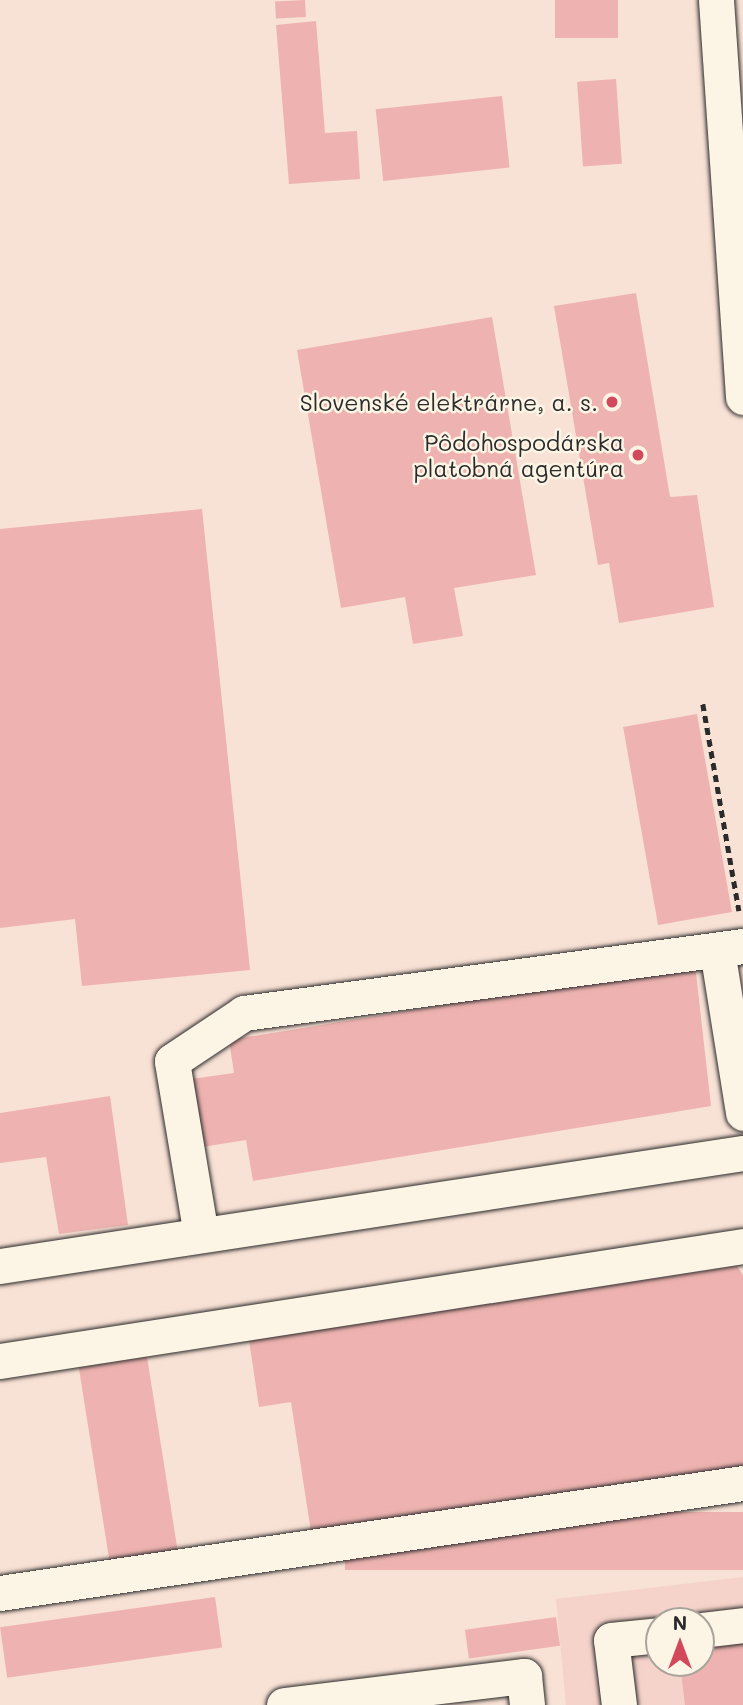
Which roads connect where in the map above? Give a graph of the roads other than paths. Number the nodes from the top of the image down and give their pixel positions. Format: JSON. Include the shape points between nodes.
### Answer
{"nodes":[{"id":1,"x":716,"y":0,"type":"edge"},
{"id":2,"x":737,"y":251,"type":"edge"},
{"id":3,"x":743,"y":397,"type":"edge"},
{"id":4,"x":730,"y":948,"type":"edge"},
{"id":5,"x":737,"y":1034,"type":"edge"},
{"id":6,"x":743,"y":1114,"type":"edge"},
{"id":7,"x":743,"y":1153,"type":"edge"},
{"id":8,"x":201,"y":1235,"type":"junction"},
{"id":9,"x":743,"y":1247,"type":"edge"},
{"id":10,"x":0,"y":1266,"type":"edge"},
{"id":11,"x":0,"y":1361,"type":"edge"},
{"id":12,"x":743,"y":1483,"type":"edge"},
{"id":13,"x":0,"y":1593,"type":"edge"},
{"id":14,"x":743,"y":1625,"type":"edge"},
{"id":15,"x":715,"y":1628,"type":"edge"},
{"id":16,"x":645,"y":1636,"type":"edge"},
{"id":17,"x":284,"y":1705,"type":"edge"},
{"id":18,"x":527,"y":1705,"type":"edge"},
{"id":19,"x":619,"y":1705,"type":"edge"}],
"edges":[{"from":1,"to":2,"type":"street"},
{"from":2,"to":3,"type":"street"},
{"from":4,"to":5,"type":"street"},
{"from":4,"to":8,"type":"street","via":[[244,1013],[172,1061]]},
{"from":5,"to":6,"type":"street"},
{"from":7,"to":8,"type":"street"},
{"from":8,"to":10,"type":"street"},
{"from":9,"to":11,"type":"street"},
{"from":12,"to":13,"type":"street"},
{"from":14,"to":15,"type":"street"},
{"from":16,"to":19,"type":"street","via":[[611,1640]]},
{"from":17,"to":18,"type":"street","via":[[524,1676]]}]}
